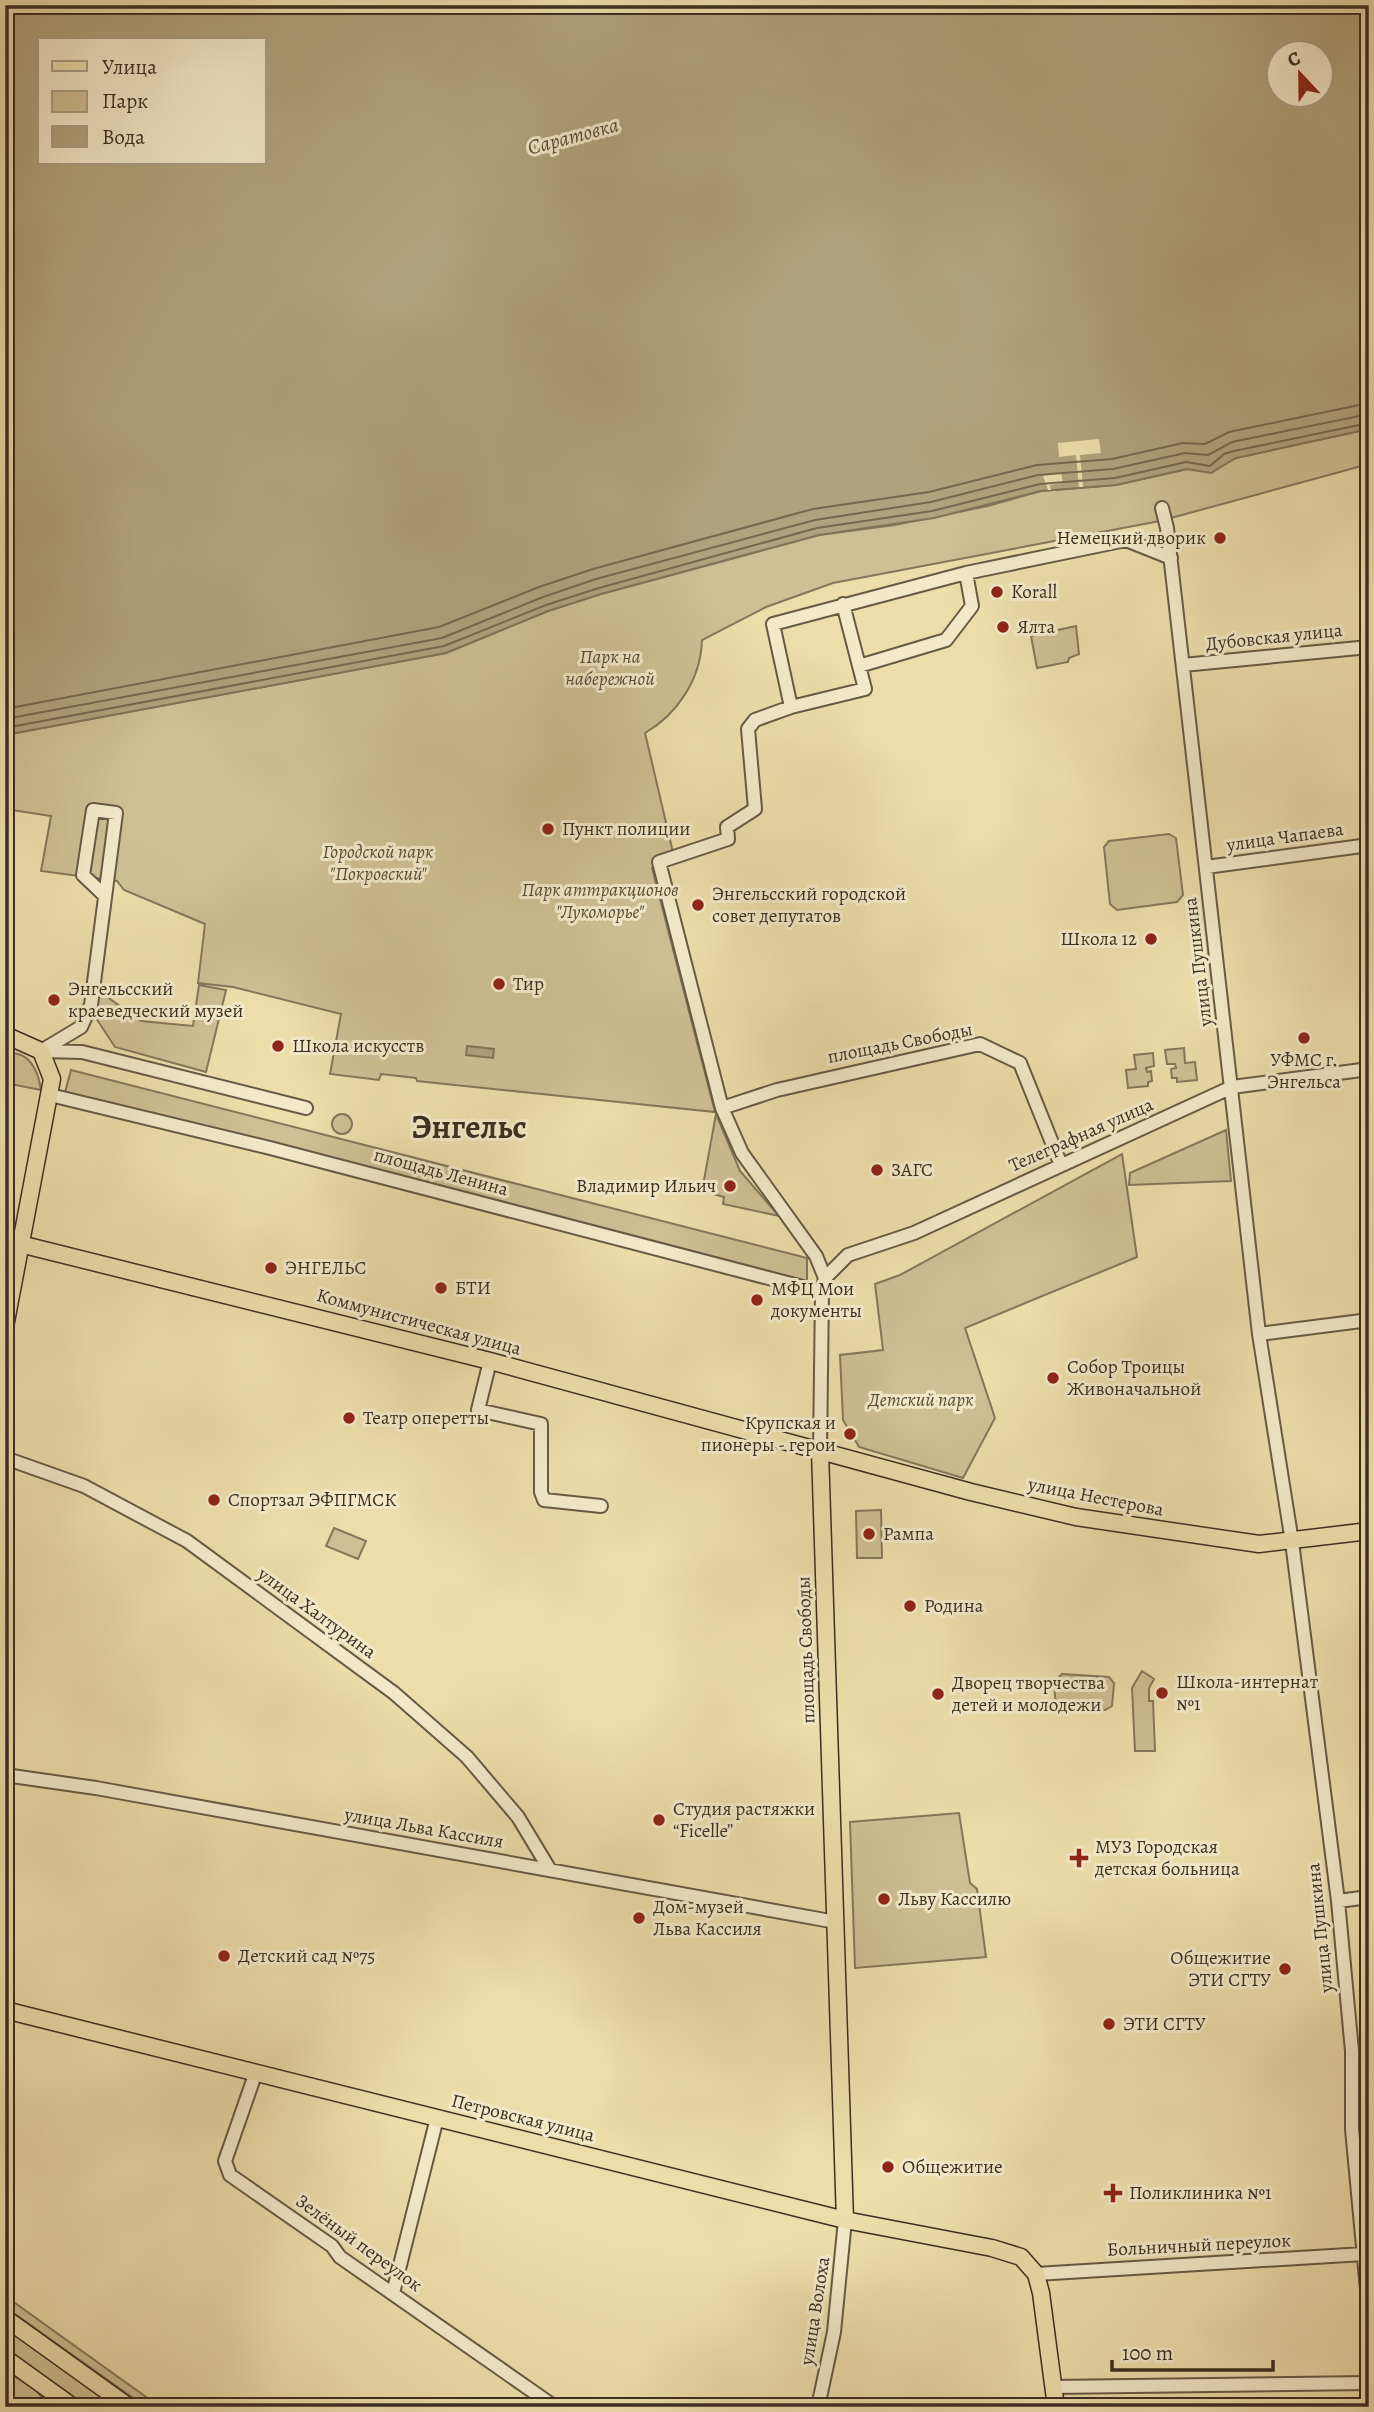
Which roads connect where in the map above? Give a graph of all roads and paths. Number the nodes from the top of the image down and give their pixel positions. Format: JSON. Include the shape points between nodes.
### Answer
{"nodes":[{"id":1,"x":1162,"y":509,"type":"dead end"},
{"id":2,"x":1171,"y":558,"type":"junction"},
{"id":3,"x":966,"y":573,"type":"junction"},
{"id":4,"x":843,"y":604,"type":"junction"},
{"id":5,"x":1369,"y":646,"type":"edge"},
{"id":6,"x":1183,"y":665,"type":"junction"},
{"id":7,"x":859,"y":666,"type":"junction"},
{"id":8,"x":791,"y":707,"type":"junction"},
{"id":9,"x":1369,"y":845,"type":"edge"},
{"id":10,"x":1206,"y":867,"type":"junction"},
{"id":11,"x":105,"y":896,"type":"junction"},
{"id":12,"x":5,"y":1035,"type":"edge"},
{"id":13,"x":41,"y":1051,"type":"junction"},
{"id":14,"x":1369,"y":1069,"type":"edge"},
{"id":15,"x":1232,"y":1087,"type":"junction"},
{"id":16,"x":50,"y":1095,"type":"junction"},
{"id":17,"x":306,"y":1108,"type":"dead end"},
{"id":18,"x":722,"y":1108,"type":"junction"},
{"id":19,"x":1061,"y":1165,"type":"junction"},
{"id":20,"x":13,"y":1242,"type":"edge"},
{"id":21,"x":825,"y":1278,"type":"junction"},
{"id":22,"x":822,"y":1292,"type":"junction"},
{"id":23,"x":1369,"y":1320,"type":"edge"},
{"id":24,"x":5,"y":1327,"type":"edge"},
{"id":25,"x":1259,"y":1334,"type":"junction"},
{"id":26,"x":490,"y":1361,"type":"junction"},
{"id":27,"x":820,"y":1451,"type":"junction"},
{"id":28,"x":5,"y":1458,"type":"edge"},
{"id":29,"x":601,"y":1506,"type":"dead end"},
{"id":30,"x":1369,"y":1531,"type":"edge"},
{"id":31,"x":1292,"y":1542,"type":"junction"},
{"id":32,"x":5,"y":1775,"type":"edge"},
{"id":33,"x":550,"y":1870,"type":"junction"},
{"id":34,"x":1369,"y":1897,"type":"edge"},
{"id":35,"x":1338,"y":1901,"type":"junction"},
{"id":36,"x":836,"y":1922,"type":"junction"},
{"id":37,"x":5,"y":2010,"type":"edge"},
{"id":38,"x":256,"y":2072,"type":"junction"},
{"id":39,"x":436,"y":2118,"type":"junction"},
{"id":40,"x":845,"y":2220,"type":"junction"},
{"id":41,"x":1364,"y":2254,"type":"junction"},
{"id":42,"x":1033,"y":2269,"type":"junction"},
{"id":43,"x":393,"y":2293,"type":"junction"},
{"id":44,"x":1369,"y":2311,"type":"edge"},
{"id":45,"x":5,"y":2318,"type":"edge"},
{"id":46,"x":5,"y":2358,"type":"edge"},
{"id":47,"x":1369,"y":2383,"type":"edge"},
{"id":48,"x":1052,"y":2387,"type":"junction"},
{"id":49,"x":73,"y":2407,"type":"edge"},
{"id":50,"x":129,"y":2407,"type":"edge"},
{"id":51,"x":555,"y":2407,"type":"edge"},
{"id":52,"x":818,"y":2407,"type":"edge"},
{"id":53,"x":1056,"y":2407,"type":"edge"}],
"edges":[{"from":1,"to":2,"type":"street","name":"улица Пушкина"},
{"from":2,"to":3,"type":"street","via":[[1126,540]]},
{"from":2,"to":6,"type":"street","name":"улица Пушкина"},
{"from":3,"to":4,"type":"street"},
{"from":3,"to":7,"type":"street","via":[[972,606],[946,640]]},
{"from":4,"to":7,"type":"street"},
{"from":4,"to":8,"type":"street","via":[[773,624]]},
{"from":5,"to":6,"type":"street","name":"Дубовская улица"},
{"from":6,"to":10,"type":"street","name":"улица Пушкина"},
{"from":7,"to":8,"type":"street","via":[[865,689]]},
{"from":8,"to":18,"type":"street","via":[[755,720],[748,729],[755,809],[727,827],[727,839],[659,862]]},
{"from":9,"to":10,"type":"street","name":"улица Чапаева"},
{"from":10,"to":15,"type":"street","name":"улица Пушкина"},
{"from":11,"to":11,"type":"street","via":[[83,875],[93,810],[116,813]]},
{"from":11,"to":13,"type":"street","via":[[91,1005],[81,1027]]},
{"from":12,"to":13,"type":"main road"},
{"from":13,"to":16,"type":"main road","via":[[52,1079]]},
{"from":13,"to":17,"type":"street","via":[[82,1052]]},
{"from":14,"to":15,"type":"street","name":"Телеграфная улица"},
{"from":15,"to":19,"type":"street","name":"Телеграфная улица"},
{"from":15,"to":25,"type":"street","name":"улица Пушкина"},
{"from":16,"to":20,"type":"main road"},
{"from":16,"to":22,"type":"street","name":"площадь Ленина"},
{"from":18,"to":19,"type":"street","name":"площадь Свободы","via":[[777,1090],[980,1044],[1020,1063]]},
{"from":18,"to":21,"type":"street","via":[[742,1153],[816,1256]]},
{"from":19,"to":21,"type":"street","name":"Телеграфная улица","via":[[914,1233],[848,1255]]},
{"from":20,"to":24,"type":"main road"},
{"from":20,"to":26,"type":"main road","name":"Коммунистическая улица"},
{"from":21,"to":22,"type":"street","name":"площадь Свободы"},
{"from":22,"to":27,"type":"street","name":"площадь Свободы"},
{"from":23,"to":25,"type":"street"},
{"from":25,"to":31,"type":"street","name":"улица Пушкина"},
{"from":26,"to":27,"type":"main road","name":"Коммунистическая улица"},
{"from":26,"to":29,"type":"street","via":[[478,1410],[541,1424],[544,1500]]},
{"from":27,"to":31,"type":"main road","name":"улица Нестерова","via":[[1076,1517],[1259,1544]]},
{"from":27,"to":36,"type":"main road","name":"площадь Свободы"},
{"from":28,"to":33,"type":"street","name":"улица Халтурина","via":[[84,1486],[187,1541],[394,1693],[467,1757],[518,1817]]},
{"from":30,"to":31,"type":"main road","name":"улица Нестерова"},
{"from":31,"to":35,"type":"street","name":"улица Пушкина"},
{"from":32,"to":33,"type":"street","name":"улица Льва Кассиля"},
{"from":33,"to":36,"type":"street","name":"улица Льва Кассиля"},
{"from":34,"to":35,"type":"street"},
{"from":35,"to":41,"type":"street","name":"улица Пушкина"},
{"from":36,"to":40,"type":"main road","name":"площадь Свободы"},
{"from":37,"to":38,"type":"main road","name":"Петровская улица"},
{"from":38,"to":39,"type":"main road","name":"Петровская улица"},
{"from":38,"to":43,"type":"street","name":"Зелёный переулок","via":[[225,2161],[230,2175]]},
{"from":39,"to":40,"type":"main road","name":"Петровская улица"},
{"from":39,"to":43,"type":"street"},
{"from":40,"to":42,"type":"main road","name":"Петровская улица","via":[[992,2248],[1021,2257]]},
{"from":40,"to":52,"type":"street","name":"улица Волоха","via":[[834,2332]]},
{"from":41,"to":42,"type":"street","name":"Больничный переулок"},
{"from":41,"to":44,"type":"street","name":"улица Пушкина"},
{"from":42,"to":48,"type":"main road"},
{"from":43,"to":51,"type":"street","name":"Зелёный переулок"},
{"from":45,"to":50,"type":"main road"},
{"from":46,"to":49,"type":"main road"},
{"from":47,"to":48,"type":"street"},
{"from":48,"to":53,"type":"main road"}]}
